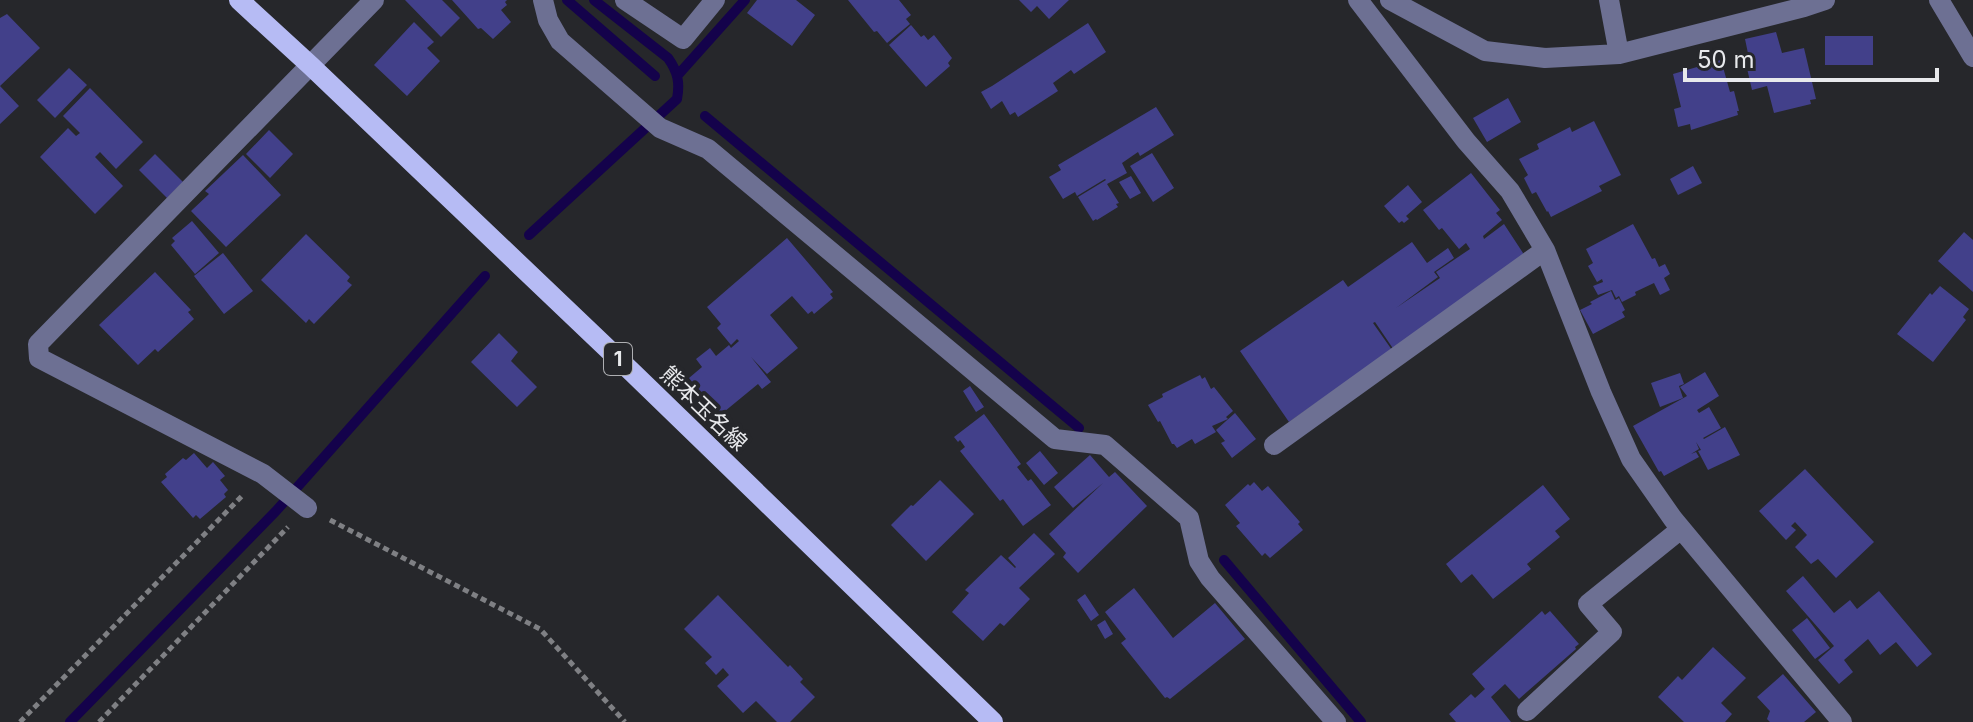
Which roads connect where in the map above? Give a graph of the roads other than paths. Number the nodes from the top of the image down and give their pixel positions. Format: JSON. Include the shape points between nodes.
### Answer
{"nodes":[{"id":1,"x":239,"y":0,"type":"edge"},
{"id":2,"x":374,"y":0,"type":"edge"},
{"id":3,"x":543,"y":0,"type":"edge"},
{"id":4,"x":625,"y":0,"type":"edge"},
{"id":5,"x":715,"y":0,"type":"edge"},
{"id":6,"x":1358,"y":0,"type":"edge"},
{"id":7,"x":1390,"y":0,"type":"edge"},
{"id":8,"x":1609,"y":0,"type":"edge"},
{"id":9,"x":1825,"y":0,"type":"edge"},
{"id":10,"x":1939,"y":0,"type":"edge"},
{"id":11,"x":1619,"y":54,"type":"junction"},
{"id":12,"x":1973,"y":57,"type":"edge"},
{"id":13,"x":311,"y":66,"type":"junction"},
{"id":14,"x":1545,"y":250,"type":"junction"},
{"id":15,"x":1274,"y":445,"type":"dead end"},
{"id":16,"x":302,"y":504,"type":"road end"},
{"id":17,"x":1681,"y":529,"type":"junction"},
{"id":18,"x":1527,"y":711,"type":"dead end"},
{"id":19,"x":993,"y":722,"type":"edge"},
{"id":20,"x":1336,"y":722,"type":"edge"},
{"id":21,"x":1842,"y":722,"type":"edge"}],
"edges":[{"from":1,"to":13,"type":"main road","name":"熊本玉名線","number":"1"},
{"from":2,"to":13,"type":"street"},
{"from":3,"to":20,"type":"street","via":[[560,41],[640,113],[708,149],[1055,439],[1105,445],[1189,518],[1199,561],[1210,578]]},
{"from":4,"to":5,"type":"street","via":[[683,39]]},
{"from":6,"to":14,"type":"street","via":[[1510,191]]},
{"from":7,"to":11,"type":"street","via":[[1485,51],[1545,58]]},
{"from":8,"to":11,"type":"street"},
{"from":9,"to":11,"type":"street"},
{"from":10,"to":12,"type":"street"},
{"from":13,"to":16,"type":"street","via":[[38,344],[39,358],[263,474]]},
{"from":13,"to":19,"type":"main road","name":"熊本玉名線","number":"1"},
{"from":14,"to":15,"type":"street"},
{"from":14,"to":17,"type":"street","via":[[1631,459]]},
{"from":17,"to":18,"type":"street","via":[[1588,604],[1612,632]]},
{"from":17,"to":21,"type":"street"}]}
